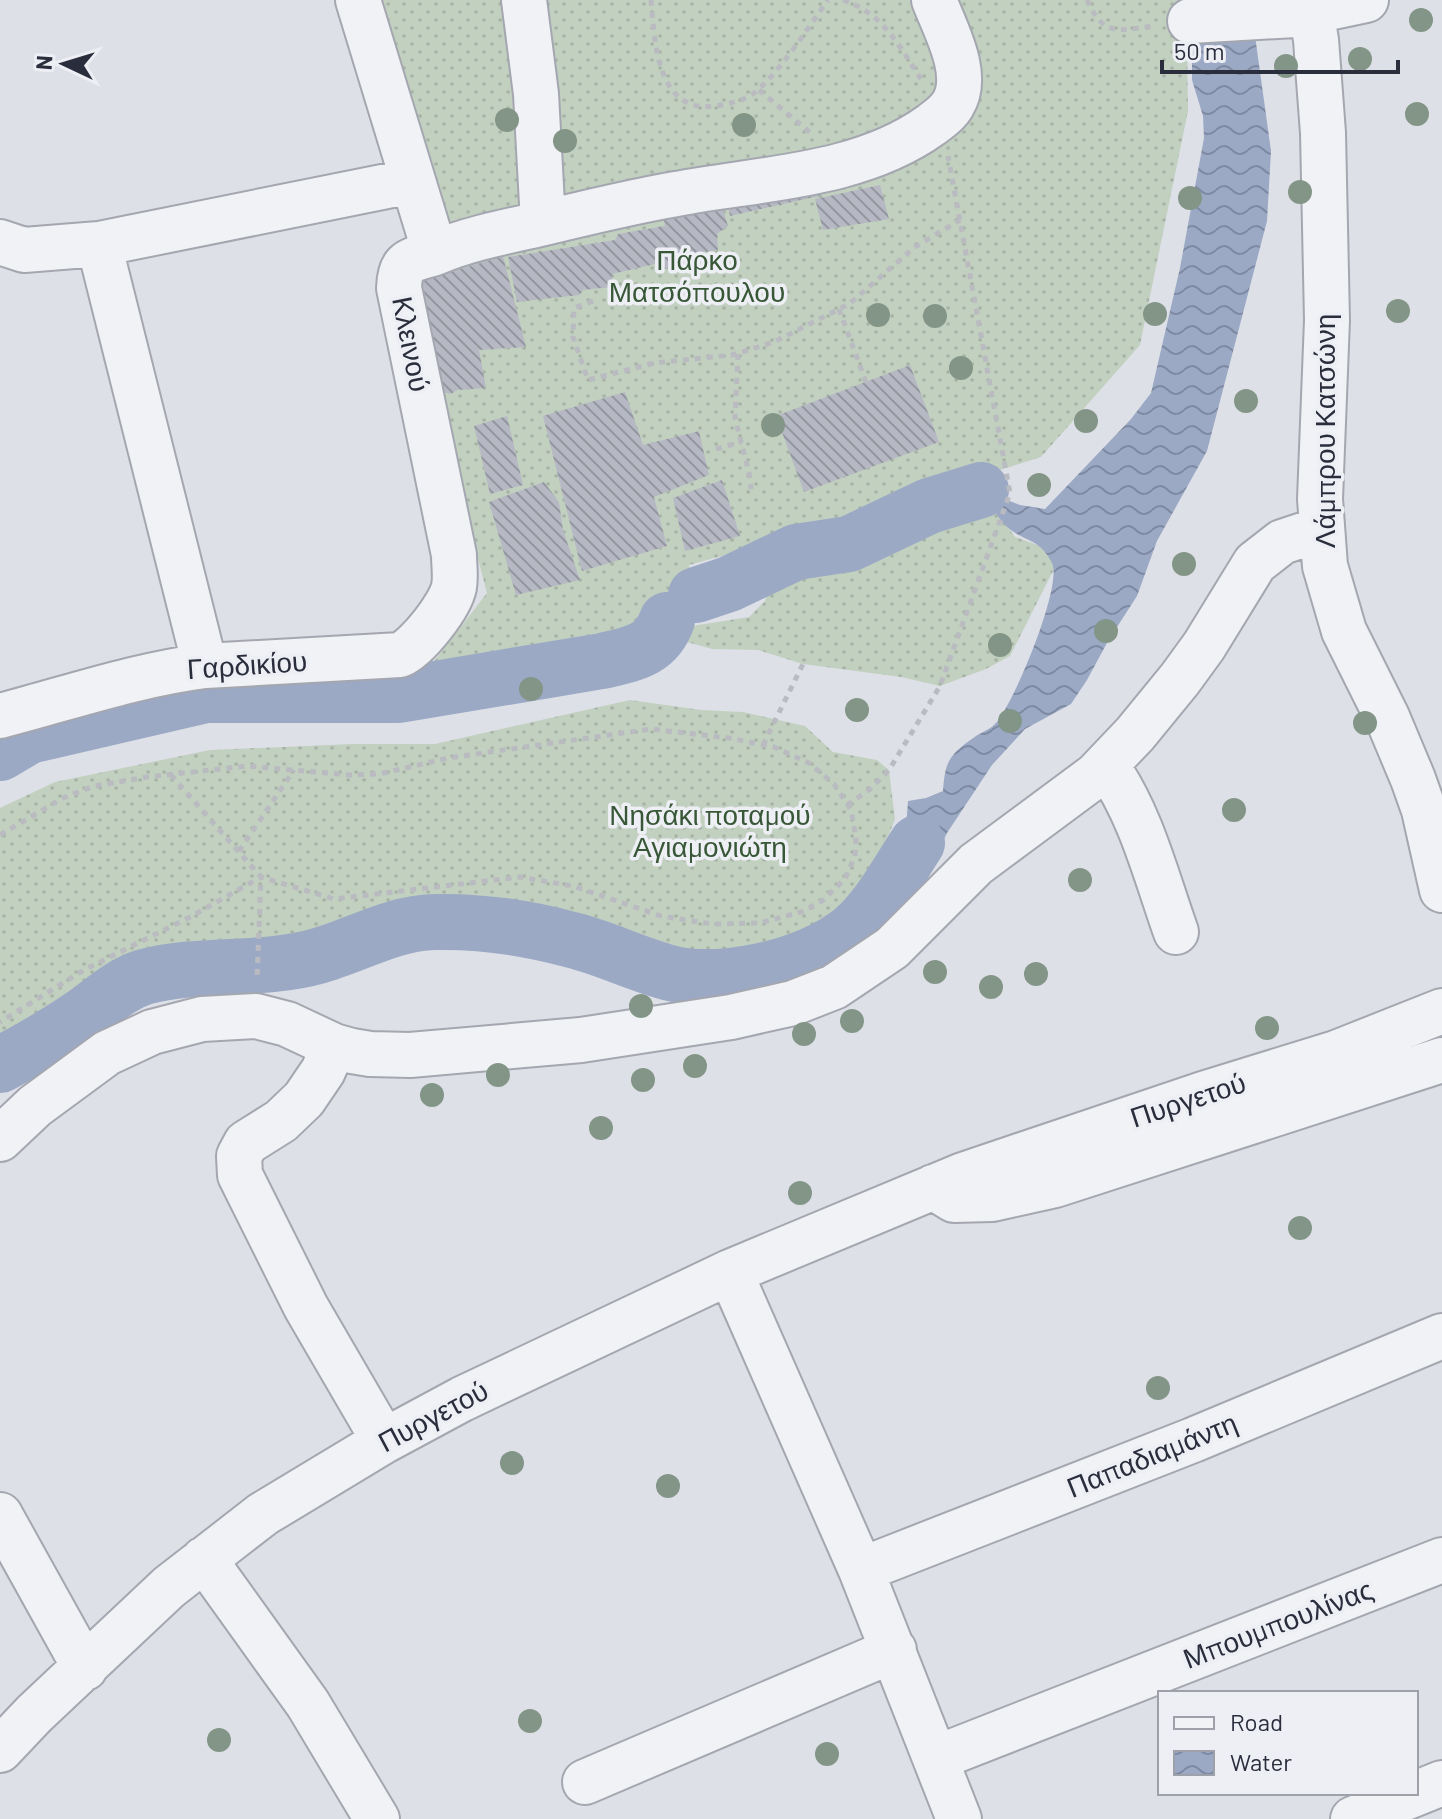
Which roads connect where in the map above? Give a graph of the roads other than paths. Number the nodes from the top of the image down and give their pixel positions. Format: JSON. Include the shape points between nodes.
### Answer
{"nodes":[{"id":1,"x":358,"y":0,"type":"edge"},
{"id":2,"x":524,"y":0,"type":"edge"},
{"id":3,"x":934,"y":0,"type":"edge"},
{"id":4,"x":1366,"y":0,"type":"edge"},
{"id":5,"x":1303,"y":9,"type":"edge"},
{"id":6,"x":1190,"y":21,"type":"road end"},
{"id":7,"x":412,"y":181,"type":"junction"},
{"id":8,"x":543,"y":223,"type":"junction"},
{"id":9,"x":0,"y":242,"type":"edge"},
{"id":10,"x":99,"y":244,"type":"junction"},
{"id":11,"x":435,"y":253,"type":"junction"},
{"id":12,"x":1321,"y":529,"type":"junction"},
{"id":13,"x":455,"y":576,"type":"joint"},
{"id":14,"x":205,"y":666,"type":"junction"},
{"id":15,"x":0,"y":716,"type":"edge"},
{"id":16,"x":1106,"y":765,"type":"junction"},
{"id":17,"x":1442,"y":890,"type":"edge"},
{"id":18,"x":1176,"y":932,"type":"dead end"},
{"id":19,"x":1442,"y":1011,"type":"edge"},
{"id":20,"x":334,"y":1046,"type":"junction"},
{"id":21,"x":1442,"y":1060,"type":"edge"},
{"id":22,"x":0,"y":1139,"type":"edge"},
{"id":23,"x":933,"y":1187,"type":"junction"},
{"id":24,"x":730,"y":1272,"type":"junction"},
{"id":25,"x":1442,"y":1336,"type":"edge"},
{"id":26,"x":384,"y":1441,"type":"junction"},
{"id":27,"x":0,"y":1515,"type":"edge"},
{"id":28,"x":204,"y":1559,"type":"junction"},
{"id":29,"x":1442,"y":1560,"type":"edge"},
{"id":30,"x":861,"y":1570,"type":"junction"},
{"id":31,"x":894,"y":1650,"type":"junction"},
{"id":32,"x":85,"y":1668,"type":"junction"},
{"id":33,"x":0,"y":1750,"type":"edge"},
{"id":34,"x":936,"y":1758,"type":"junction"},
{"id":35,"x":585,"y":1782,"type":"dead end"},
{"id":36,"x":1442,"y":1783,"type":"edge"},
{"id":37,"x":1418,"y":1793,"type":"edge"},
{"id":38,"x":1412,"y":1795,"type":"edge"},
{"id":39,"x":377,"y":1819,"type":"edge"},
{"id":40,"x":959,"y":1819,"type":"edge"},
{"id":41,"x":1353,"y":1819,"type":"edge"}],
"edges":[{"from":1,"to":7,"type":"street"},
{"from":2,"to":8,"type":"street"},
{"from":3,"to":8,"type":"street","via":[[959,76],[958,92],[941,117],[892,149],[848,163]]},
{"from":4,"to":5,"type":"street"},
{"from":5,"to":6,"type":"street"},
{"from":5,"to":12,"type":"street","name":"Λάμπρου Κατσώνη","via":[[1315,31],[1320,83],[1326,252]]},
{"from":7,"to":10,"type":"street"},
{"from":7,"to":11,"type":"street"},
{"from":8,"to":11,"type":"street"},
{"from":9,"to":10,"type":"street","via":[[24,250]]},
{"from":10,"to":14,"type":"street"},
{"from":11,"to":13,"type":"street","name":"Κλεινού","via":[[407,262],[399,288]]},
{"from":12,"to":16,"type":"street","via":[[1282,542],[1255,563],[1204,646]]},
{"from":12,"to":17,"type":"street","name":"Λάμπρου Κατσώνη","via":[[1332,597],[1413,779]]},
{"from":13,"to":14,"type":"street","name":"Γαρδικίου","via":[[448,602],[400,655]]},
{"from":14,"to":15,"type":"street","name":"Γαρδικίου","via":[[147,675]]},
{"from":16,"to":18,"type":"street","via":[[1131,810]]},
{"from":16,"to":20,"type":"street","via":[[976,864],[892,948],[849,979],[813,996],[741,1015],[570,1041],[391,1055]]},
{"from":19,"to":23,"type":"street","name":"Πυργετού","via":[[1336,1053]]},
{"from":20,"to":22,"type":"street","via":[[256,1016],[179,1023],[128,1042],[86,1066]]},
{"from":20,"to":26,"type":"street","via":[[304,1099],[246,1143],[239,1156],[240,1175],[306,1307]]},
{"from":21,"to":23,"type":"street","name":"Πυργετού","via":[[1055,1185],[992,1199],[954,1200]]},
{"from":23,"to":24,"type":"street","name":"Πυργετού"},
{"from":24,"to":26,"type":"street","name":"Πυργετού"},
{"from":24,"to":30,"type":"street"},
{"from":25,"to":30,"type":"street","name":"Παπαδιαμάντη"},
{"from":26,"to":28,"type":"street","name":"Πυργετού","via":[[263,1514]]},
{"from":27,"to":32,"type":"street"},
{"from":28,"to":32,"type":"street","name":"Πυργετού"},
{"from":28,"to":39,"type":"street","via":[[308,1704]]},
{"from":29,"to":34,"type":"street","name":"Μπουμπουλίνας"},
{"from":30,"to":31,"type":"street"},
{"from":31,"to":34,"type":"street"},
{"from":31,"to":35,"type":"street"},
{"from":32,"to":33,"type":"street","name":"Πυργετού"},
{"from":34,"to":40,"type":"street"},
{"from":36,"to":37,"type":"street"},
{"from":38,"to":41,"type":"street"}]}
